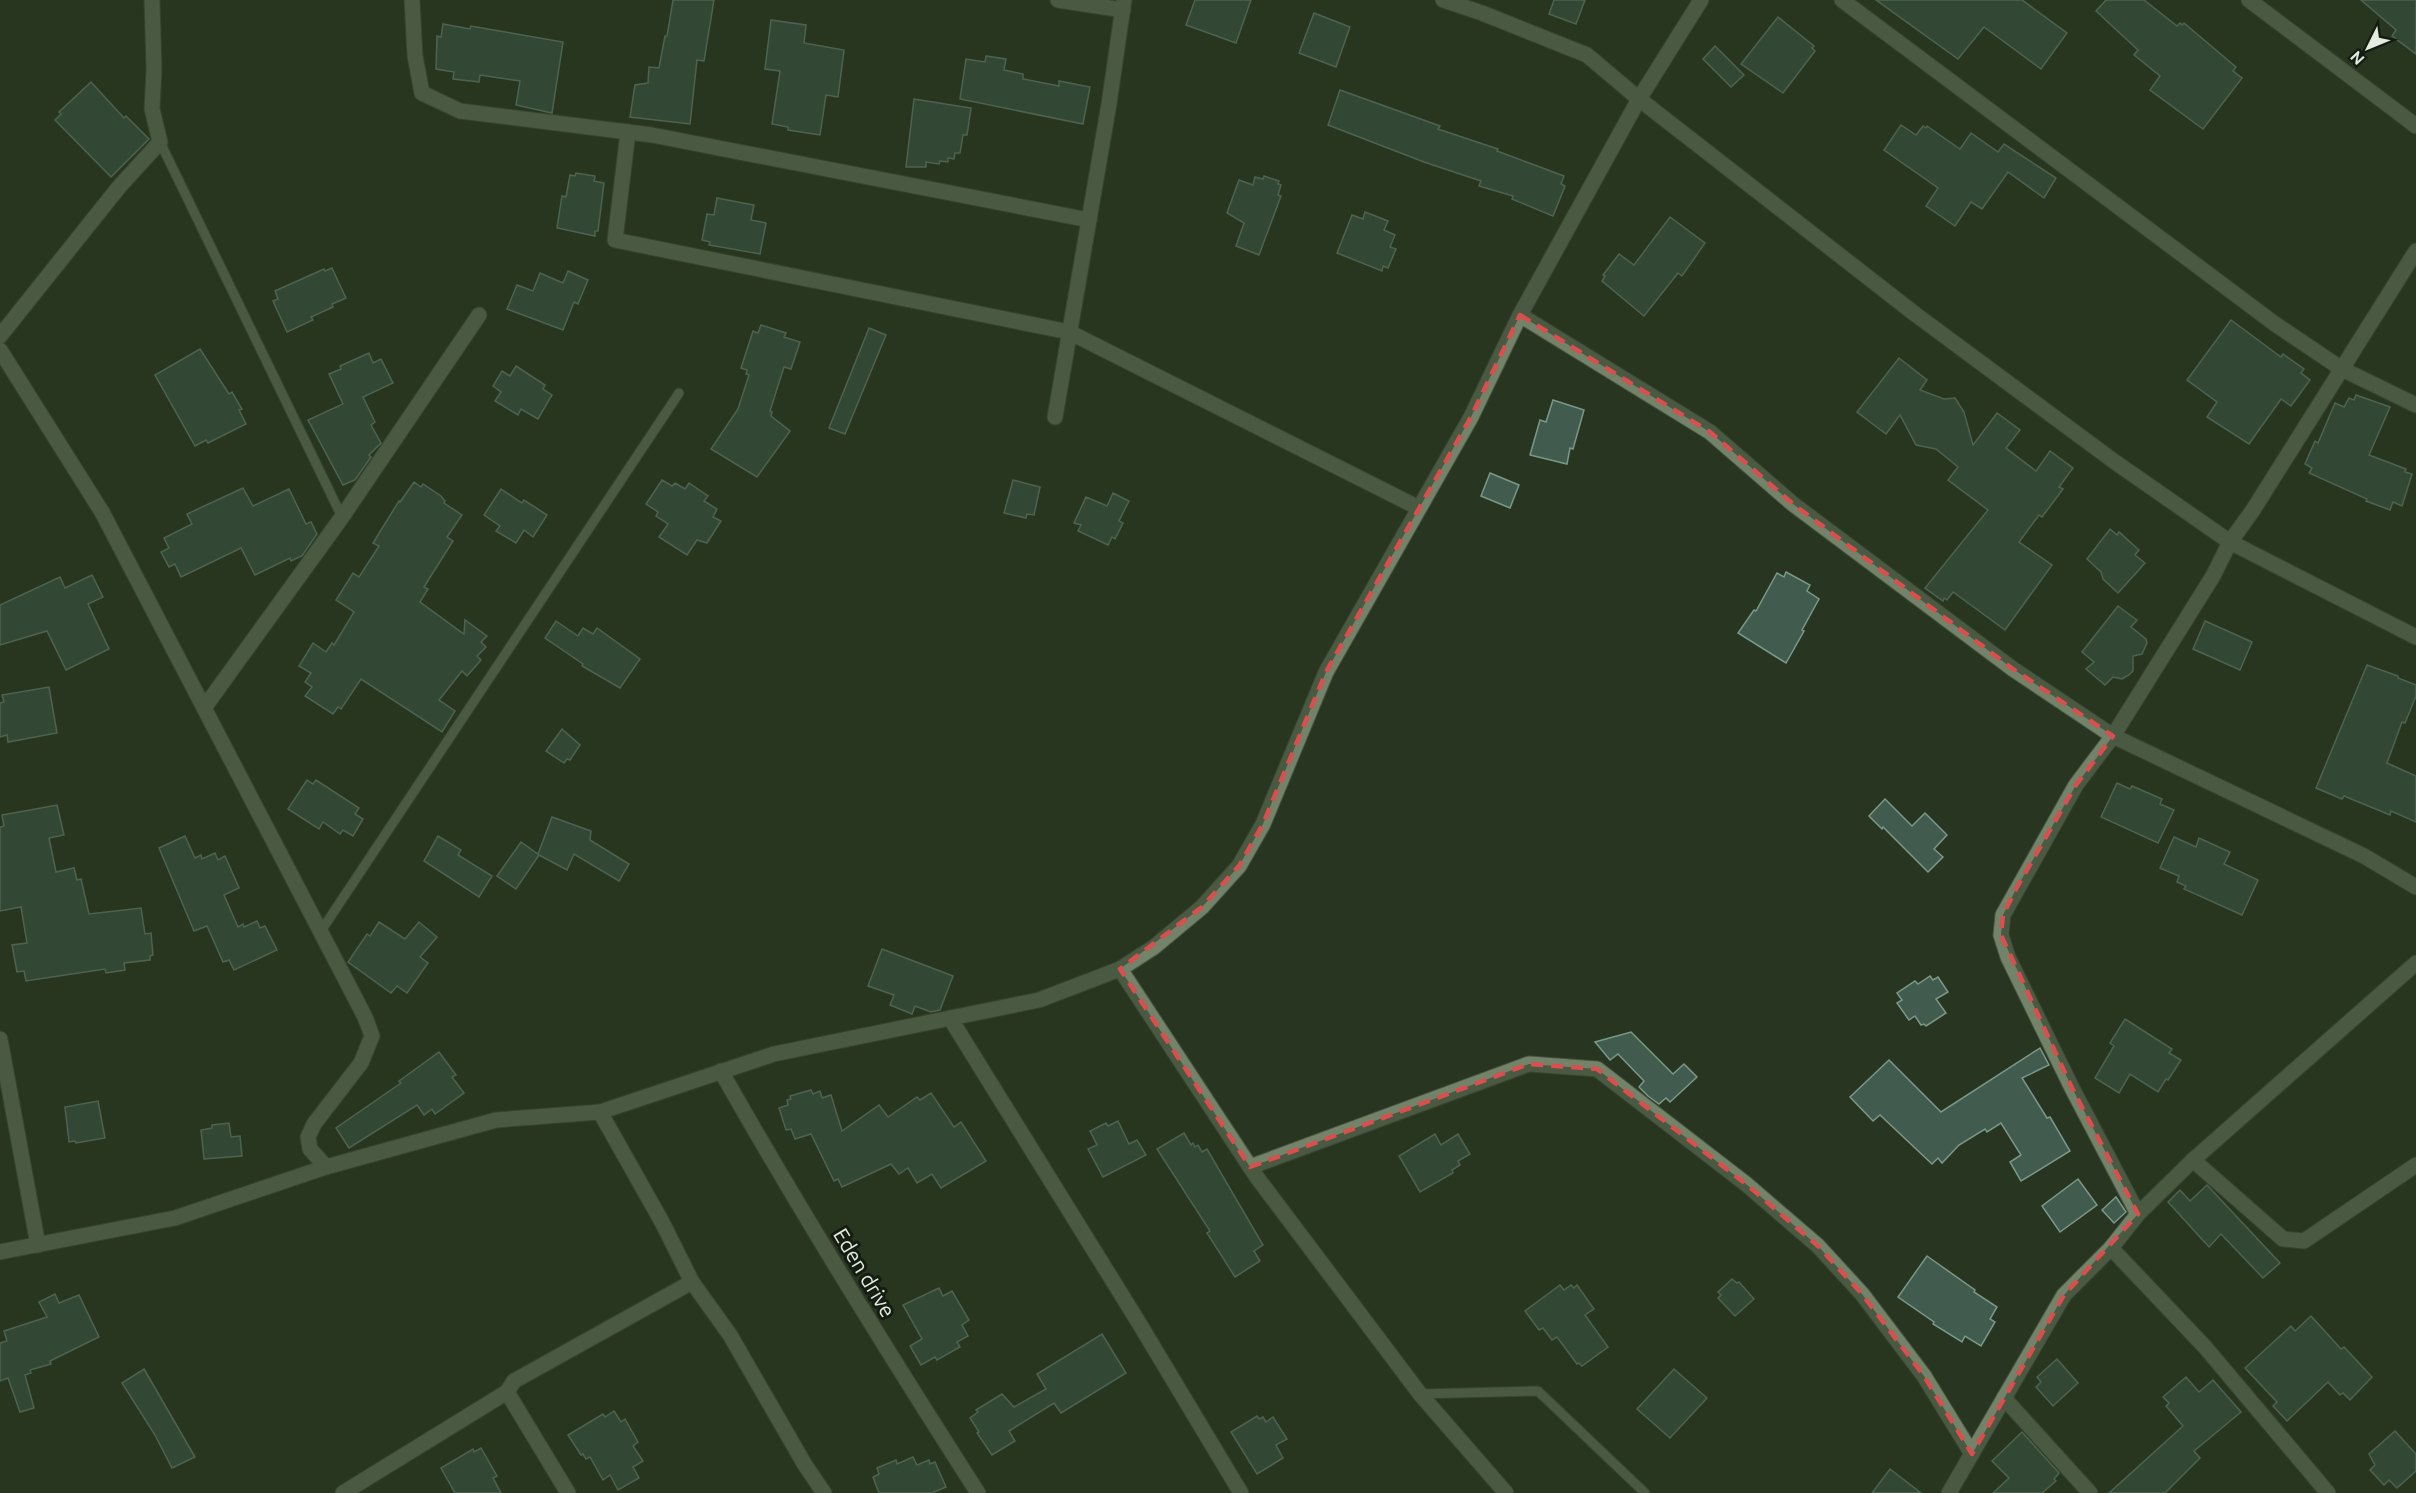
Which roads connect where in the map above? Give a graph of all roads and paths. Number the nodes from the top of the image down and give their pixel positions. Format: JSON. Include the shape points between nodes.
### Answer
{"nodes":[{"id":1,"x":152,"y":0,"type":"edge"},
{"id":2,"x":412,"y":0,"type":"edge"},
{"id":3,"x":1058,"y":0,"type":"edge"},
{"id":4,"x":1443,"y":0,"type":"edge"},
{"id":5,"x":1701,"y":0,"type":"edge"},
{"id":6,"x":1842,"y":0,"type":"edge"},
{"id":7,"x":2249,"y":0,"type":"edge"},
{"id":8,"x":1124,"y":5,"type":"edge"},
{"id":9,"x":1638,"y":99,"type":"junction"},
{"id":10,"x":2416,"y":126,"type":"edge"},
{"id":11,"x":628,"y":132,"type":"junction"},
{"id":12,"x":160,"y":142,"type":"junction"},
{"id":13,"x":1089,"y":220,"type":"junction"},
{"id":14,"x":2416,"y":251,"type":"edge"},
{"id":15,"x":479,"y":315,"type":"dead end"},
{"id":16,"x":1520,"y":315,"type":"junction"},
{"id":17,"x":1069,"y":332,"type":"junction"},
{"id":18,"x":0,"y":336,"type":"edge"},
{"id":19,"x":0,"y":350,"type":"edge"},
{"id":20,"x":2342,"y":369,"type":"junction"},
{"id":21,"x":679,"y":393,"type":"dead end"},
{"id":22,"x":2416,"y":405,"type":"edge"},
{"id":23,"x":1055,"y":417,"type":"dead end"},
{"id":24,"x":1419,"y":508,"type":"junction"},
{"id":25,"x":342,"y":517,"type":"junction"},
{"id":26,"x":2230,"y":542,"type":"junction"},
{"id":27,"x":2416,"y":638,"type":"edge"},
{"id":28,"x":204,"y":708,"type":"junction"},
{"id":29,"x":2113,"y":736,"type":"junction"},
{"id":30,"x":2416,"y":887,"type":"edge"},
{"id":31,"x":321,"y":931,"type":"junction"},
{"id":32,"x":2416,"y":963,"type":"edge"},
{"id":33,"x":1120,"y":969,"type":"junction"},
{"id":34,"x":950,"y":1018,"type":"junction"},
{"id":35,"x":0,"y":1039,"type":"edge"},
{"id":36,"x":721,"y":1071,"type":"junction"},
{"id":37,"x":600,"y":1112,"type":"junction"},
{"id":38,"x":2193,"y":1160,"type":"junction"},
{"id":39,"x":2416,"y":1165,"type":"edge"},
{"id":40,"x":326,"y":1167,"type":"junction"},
{"id":41,"x":1250,"y":1167,"type":"junction"},
{"id":42,"x":2138,"y":1215,"type":"junction"},
{"id":43,"x":38,"y":1245,"type":"junction"},
{"id":44,"x":2111,"y":1248,"type":"junction"},
{"id":45,"x":0,"y":1252,"type":"edge"},
{"id":46,"x":692,"y":1282,"type":"junction"},
{"id":47,"x":507,"y":1392,"type":"junction"},
{"id":48,"x":1420,"y":1394,"type":"junction"},
{"id":49,"x":2004,"y":1398,"type":"junction"},
{"id":50,"x":1972,"y":1454,"type":"junction"},
{"id":51,"x":344,"y":1493,"type":"edge"},
{"id":52,"x":568,"y":1493,"type":"edge"},
{"id":53,"x":824,"y":1493,"type":"edge"},
{"id":54,"x":978,"y":1493,"type":"edge"},
{"id":55,"x":1241,"y":1493,"type":"edge"},
{"id":56,"x":1506,"y":1493,"type":"edge"},
{"id":57,"x":1645,"y":1493,"type":"edge"},
{"id":58,"x":1948,"y":1493,"type":"edge"},
{"id":59,"x":2090,"y":1493,"type":"edge"},
{"id":60,"x":2328,"y":1493,"type":"edge"}],
"edges":[{"from":1,"to":12,"type":"street","via":[[152,109]]},
{"from":2,"to":11,"type":"street","via":[[415,56],[422,93],[460,111]]},
{"from":3,"to":8,"type":"street"},
{"from":4,"to":9,"type":"street","via":[[1587,55]]},
{"from":5,"to":9,"type":"street"},
{"from":6,"to":20,"type":"street","via":[[2257,310]]},
{"from":7,"to":10,"type":"street"},
{"from":8,"to":13,"type":"street"},
{"from":9,"to":16,"type":"street"},
{"from":9,"to":26,"type":"street","via":[[1915,315]]},
{"from":11,"to":13,"type":"street"},
{"from":11,"to":17,"type":"street","via":[[615,240]]},
{"from":12,"to":18,"type":"street"},
{"from":12,"to":25,"type":"lane"},
{"from":13,"to":17,"type":"street"},
{"from":14,"to":20,"type":"street"},
{"from":15,"to":25,"type":"street"},
{"from":16,"to":24,"type":"street","via":[[1471,417]]},
{"from":16,"to":29,"type":"street","via":[[1710,432],[1793,504],[2013,669]]},
{"from":17,"to":23,"type":"street"},
{"from":17,"to":24,"type":"street"},
{"from":19,"to":28,"type":"street","via":[[102,512]]},
{"from":20,"to":22,"type":"street"},
{"from":20,"to":26,"type":"street"},
{"from":21,"to":31,"type":"lane"},
{"from":24,"to":33,"type":"street","via":[[1326,672],[1263,824],[1239,866],[1202,907]]},
{"from":25,"to":28,"type":"street"},
{"from":26,"to":27,"type":"street"},
{"from":26,"to":29,"type":"street","via":[[2213,576]]},
{"from":28,"to":31,"type":"street"},
{"from":29,"to":30,"type":"street","via":[[2364,856]]},
{"from":29,"to":42,"type":"street","via":[[2076,785],[2016,889],[2003,915],[2001,935],[2072,1088]]},
{"from":31,"to":40,"type":"street","via":[[372,1036],[361,1063],[308,1137],[310,1149]]},
{"from":32,"to":38,"type":"street"},
{"from":33,"to":34,"type":"street","via":[[1040,1000]]},
{"from":33,"to":41,"type":"street"},
{"from":34,"to":36,"type":"street","via":[[774,1054]]},
{"from":34,"to":55,"type":"street"},
{"from":35,"to":43,"type":"street"},
{"from":36,"to":37,"type":"street"},
{"from":36,"to":54,"type":"street","name":"Eden drive","via":[[863,1313]]},
{"from":37,"to":40,"type":"street","via":[[496,1120]]},
{"from":37,"to":46,"type":"street"},
{"from":38,"to":39,"type":"street","via":[[2283,1239],[2304,1241]]},
{"from":38,"to":42,"type":"street"},
{"from":40,"to":43,"type":"street","via":[[175,1218]]},
{"from":41,"to":48,"type":"street"},
{"from":41,"to":50,"type":"street","via":[[1529,1064],[1597,1069],[1746,1184],[1818,1246],[1862,1294],[1924,1376]]},
{"from":42,"to":44,"type":"street"},
{"from":43,"to":45,"type":"street"},
{"from":44,"to":49,"type":"street","via":[[2064,1295]]},
{"from":44,"to":60,"type":"street","via":[[2205,1347]]},
{"from":46,"to":47,"type":"street","via":[[514,1381]]},
{"from":46,"to":53,"type":"street","via":[[729,1335]]},
{"from":47,"to":51,"type":"street"},
{"from":47,"to":52,"type":"street"},
{"from":48,"to":56,"type":"street"},
{"from":48,"to":57,"type":"lane","via":[[1538,1391]]},
{"from":49,"to":50,"type":"street"},
{"from":49,"to":59,"type":"street"},
{"from":50,"to":58,"type":"street"}]}
